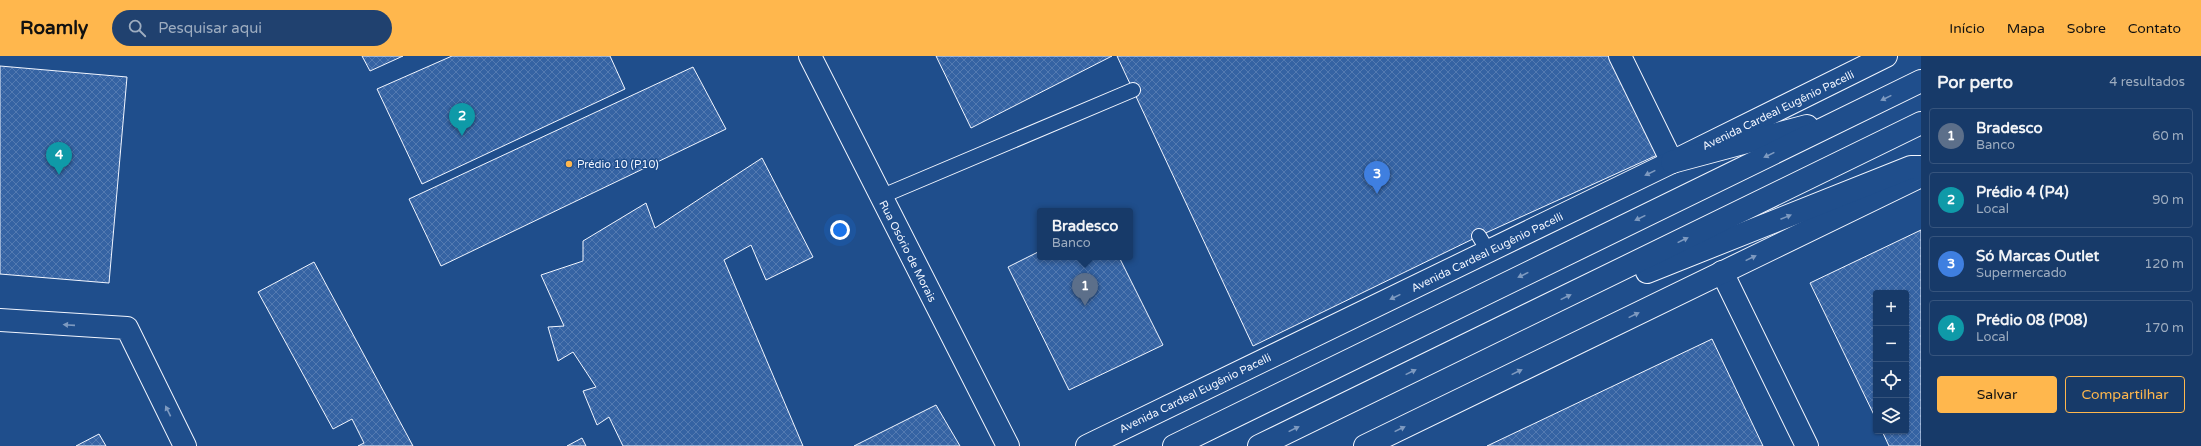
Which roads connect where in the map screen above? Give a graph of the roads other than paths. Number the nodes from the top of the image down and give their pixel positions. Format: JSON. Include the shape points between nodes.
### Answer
{"nodes":[{"id":1,"x":810,"y":56,"type":"edge"},
{"id":2,"x":1620,"y":56,"type":"edge"},
{"id":3,"x":1886,"y":56,"type":"edge"},
{"id":4,"x":1921,"y":81,"type":"edge"},
{"id":5,"x":1133,"y":90,"type":"dead end"},
{"id":6,"x":1856,"y":113,"type":"junction"},
{"id":7,"x":1921,"y":123,"type":"edge"},
{"id":8,"x":1672,"y":162,"type":"junction"},
{"id":9,"x":1921,"y":167,"type":"edge"},
{"id":10,"x":1921,"y":176,"type":"edge"},
{"id":11,"x":880,"y":197,"type":"junction"},
{"id":12,"x":1722,"y":272,"type":"junction"},
{"id":13,"x":1591,"y":284,"type":"junction"},
{"id":14,"x":0,"y":320,"type":"edge"},
{"id":15,"x":185,"y":446,"type":"edge"},
{"id":16,"x":1008,"y":446,"type":"edge"},
{"id":17,"x":1087,"y":446,"type":"edge"},
{"id":18,"x":1174,"y":446,"type":"edge"},
{"id":19,"x":1259,"y":446,"type":"edge"},
{"id":20,"x":1365,"y":446,"type":"edge"},
{"id":21,"x":1807,"y":446,"type":"edge"}],
"edges":[{"from":1,"to":11,"type":"main road","name":"Rua Osório de Morais"},
{"from":2,"to":8,"type":"main road"},
{"from":3,"to":8,"type":"main road","name":"Avenida Cardeal Eugênio Pacelli"},
{"from":4,"to":6,"type":"main road","one_way":true},
{"from":5,"to":11,"type":"lane"},
{"from":6,"to":8,"type":"main road"},
{"from":6,"to":18,"type":"main road","one_way":true},
{"from":13,"to":7,"type":"main road","one_way":true},
{"from":8,"to":17,"type":"main road","name":"Avenida Cardeal Eugênio Pacelli","one_way":true,"via":[[1484,244]]},
{"from":13,"to":9,"type":"main road","one_way":true,"via":[[1626,280],[1904,170]]},
{"from":12,"to":10,"type":"main road","one_way":true},
{"from":11,"to":16,"type":"main road","name":"Rua Osório de Morais"},
{"from":20,"to":12,"type":"main road","one_way":true},
{"from":12,"to":21,"type":"main road"},
{"from":19,"to":13,"type":"main road","one_way":true},
{"from":15,"to":14,"type":"main road","one_way":true,"via":[[127,328]]}]}
